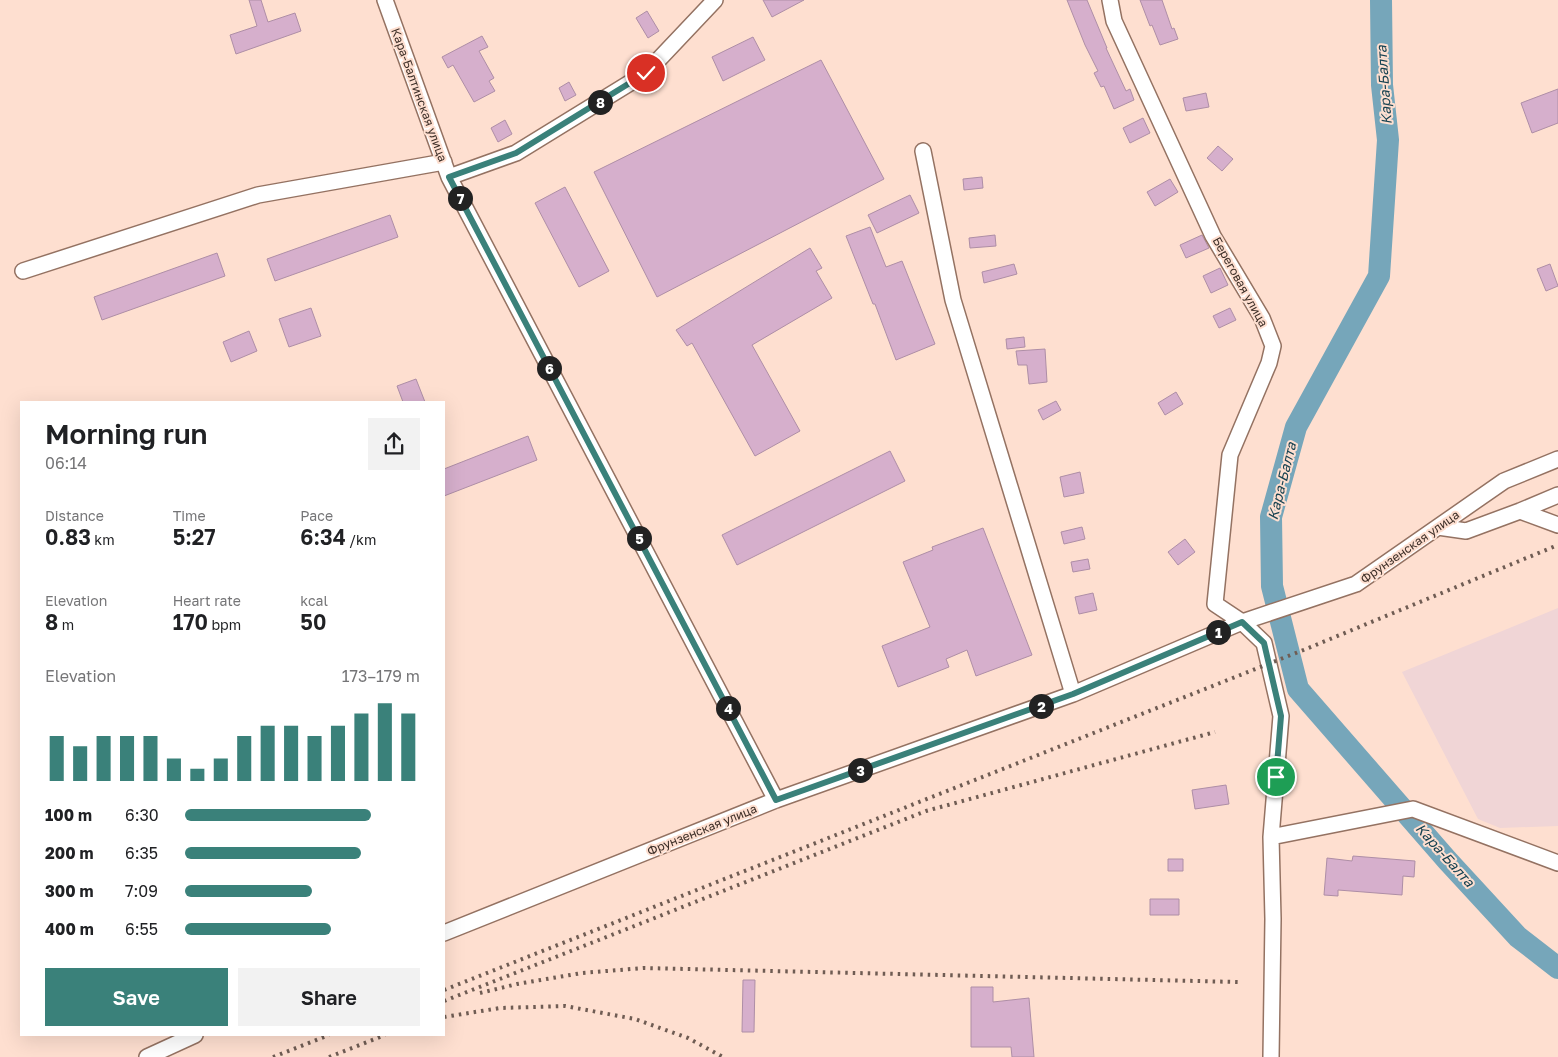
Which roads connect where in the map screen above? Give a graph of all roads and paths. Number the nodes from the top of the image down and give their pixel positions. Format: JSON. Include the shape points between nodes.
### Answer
{"nodes":[{"id":1,"x":385,"y":0,"type":"edge"},
{"id":2,"x":715,"y":0,"type":"edge"},
{"id":3,"x":1110,"y":0,"type":"edge"},
{"id":4,"x":924,"y":151,"type":"dead end"},
{"id":5,"x":444,"y":162,"type":"junction"},
{"id":6,"x":449,"y":177,"type":"junction"},
{"id":7,"x":23,"y":272,"type":"dead end"},
{"id":8,"x":1558,"y":460,"type":"edge"},
{"id":9,"x":1558,"y":495,"type":"edge"},
{"id":10,"x":1520,"y":511,"type":"junction"},
{"id":11,"x":1558,"y":525,"type":"edge"},
{"id":12,"x":1438,"y":526,"type":"junction"},
{"id":13,"x":1242,"y":622,"type":"junction"},
{"id":14,"x":1073,"y":694,"type":"junction"},
{"id":15,"x":776,"y":800,"type":"junction"},
{"id":16,"x":1271,"y":838,"type":"junction"},
{"id":17,"x":1558,"y":863,"type":"edge"},
{"id":18,"x":445,"y":933,"type":"edge"},
{"id":19,"x":193,"y":1036,"type":"edge"},
{"id":20,"x":147,"y":1057,"type":"edge"},
{"id":21,"x":1271,"y":1057,"type":"edge"}],
"edges":[{"from":1,"to":5,"type":"street","name":"Кара-Балтинская улица"},
{"from":2,"to":6,"type":"street","via":[[646,73],[516,153]]},
{"from":3,"to":13,"type":"street","name":"Береговая улица","via":[[1114,21],[1213,236],[1262,318],[1273,346],[1269,363],[1230,454],[1215,604]]},
{"from":4,"to":14,"type":"street","via":[[953,300]]},
{"from":5,"to":6,"type":"street","name":"Кара-Балтинская улица"},
{"from":5,"to":7,"type":"street","via":[[258,195]]},
{"from":6,"to":15,"type":"street","name":"Кара-Балтинская улица"},
{"from":8,"to":12,"type":"street","name":"Фрунзенская улица","via":[[1504,481]]},
{"from":9,"to":10,"type":"street"},
{"from":10,"to":11,"type":"street"},
{"from":10,"to":12,"type":"street","via":[[1466,531]]},
{"from":12,"to":13,"type":"street","name":"Фрунзенская улица","via":[[1356,584]]},
{"from":13,"to":14,"type":"street","name":"Фрунзенская улица"},
{"from":13,"to":16,"type":"street","via":[[1264,643],[1281,716]]},
{"from":14,"to":15,"type":"street","name":"Фрунзенская улица"},
{"from":15,"to":18,"type":"street","name":"Фрунзенская улица"},
{"from":16,"to":17,"type":"street","via":[[1413,809]]},
{"from":16,"to":21,"type":"street"},
{"from":19,"to":20,"type":"street"}]}
